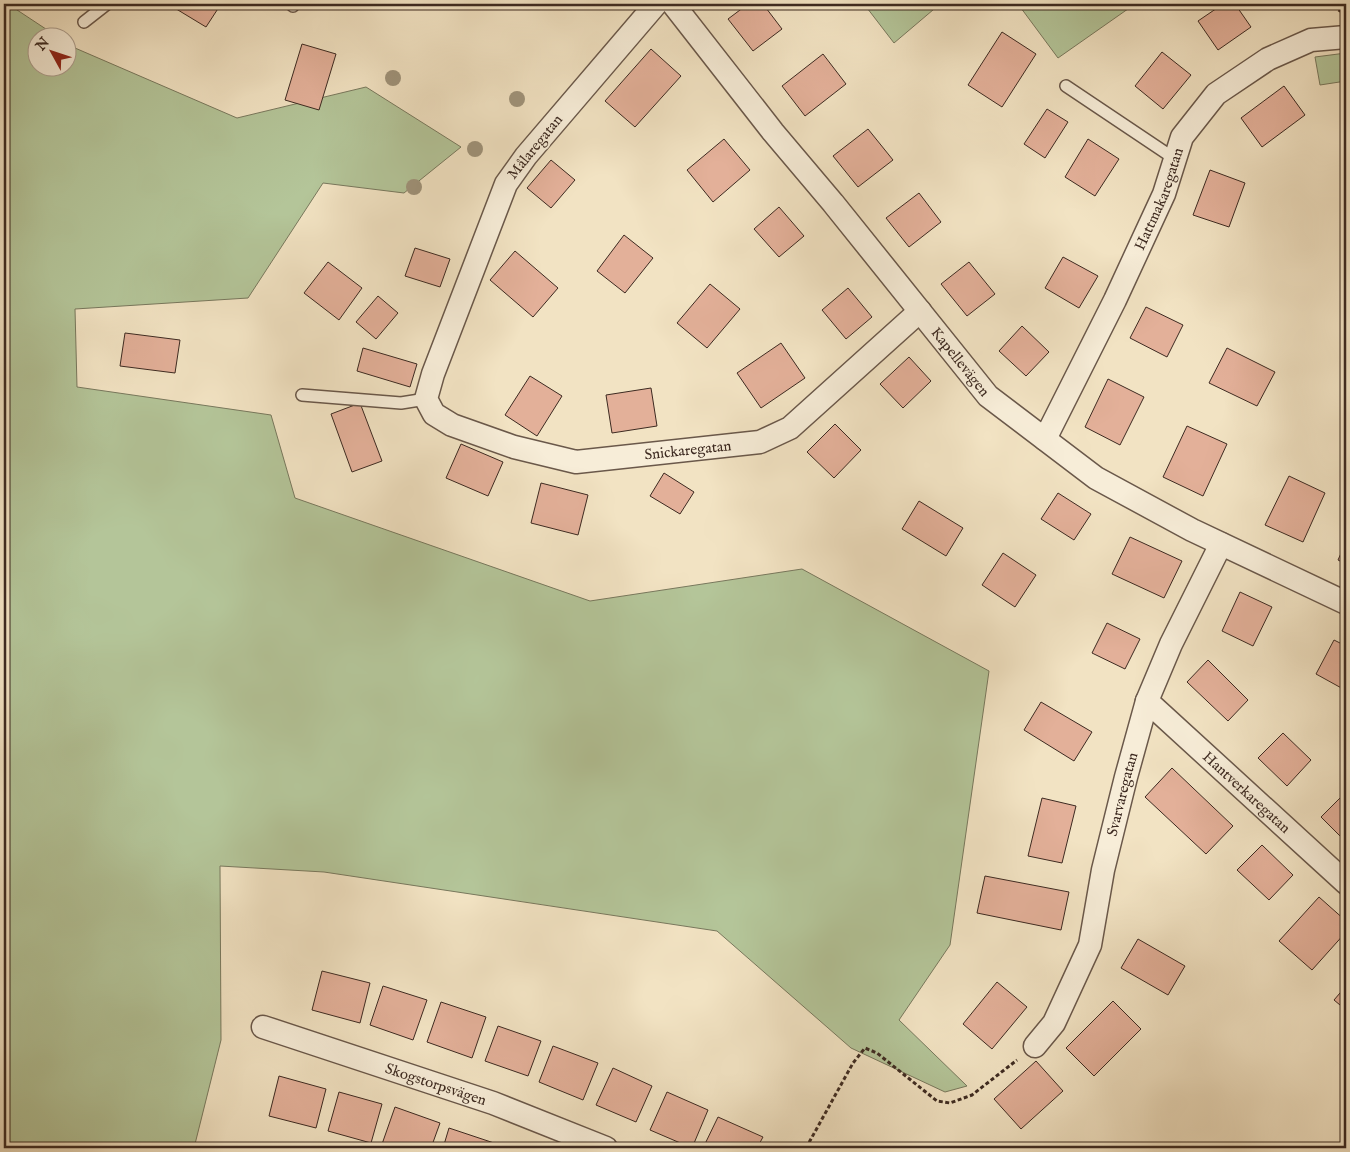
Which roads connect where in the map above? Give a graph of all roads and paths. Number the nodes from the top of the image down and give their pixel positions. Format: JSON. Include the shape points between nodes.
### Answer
{"nodes":[{"id":1,"x":107,"y":4,"type":"edge"},
{"id":2,"x":656,"y":4,"type":"edge"},
{"id":3,"x":673,"y":4,"type":"edge"},
{"id":4,"x":84,"y":22,"type":"dead end"},
{"id":5,"x":1346,"y":37,"type":"edge"},
{"id":6,"x":1066,"y":86,"type":"dead end"},
{"id":7,"x":1175,"y":159,"type":"junction"},
{"id":8,"x":920,"y":312,"type":"junction"},
{"id":9,"x":302,"y":395,"type":"dead end"},
{"id":10,"x":426,"y":399,"type":"junction"},
{"id":11,"x":1045,"y":439,"type":"junction"},
{"id":12,"x":1221,"y":544,"type":"junction"},
{"id":13,"x":1346,"y":603,"type":"edge"},
{"id":14,"x":1147,"y":701,"type":"junction"},
{"id":15,"x":1346,"y":883,"type":"edge"},
{"id":16,"x":263,"y":1027,"type":"dead end"},
{"id":17,"x":1035,"y":1046,"type":"joint"},
{"id":18,"x":606,"y":1148,"type":"edge"},
{"id":19,"x":806,"y":1148,"type":"edge"}],
"edges":[{"from":1,"to":4,"type":"lane"},
{"from":2,"to":10,"type":"street","name":"Målaregatan","via":[[506,184]]},
{"from":3,"to":8,"type":"street","name":"Kapellevägen"},
{"from":5,"to":7,"type":"street","name":"Hattmakaregatan","via":[[1311,40],[1268,59],[1216,94],[1182,137]]},
{"from":6,"to":7,"type":"lane"},
{"from":7,"to":11,"type":"street","name":"Hattmakaregatan","via":[[1164,194],[1120,291]]},
{"from":8,"to":10,"type":"street","name":"Snickaregatan","via":[[790,428],[760,442],[576,462],[514,447],[452,425],[434,414]]},
{"from":8,"to":11,"type":"street","name":"Kapellevägen","via":[[988,396]]},
{"from":9,"to":10,"type":"lane","via":[[402,403]]},
{"from":11,"to":12,"type":"street","name":"Kapellevägen","via":[[1096,478]]},
{"from":12,"to":13,"type":"street","name":"Kapellevägen"},
{"from":12,"to":14,"type":"street","name":"Svarvaregatan","via":[[1171,644]]},
{"from":14,"to":15,"type":"street","name":"Hantverkaregatan"},
{"from":14,"to":17,"type":"street","name":"Svarvaregatan","via":[[1103,870],[1090,945],[1054,1023]]},
{"from":16,"to":18,"type":"street","name":"Skogstorpsvägen","via":[[492,1103]]},
{"from":17,"to":19,"type":"path","via":[[972,1095],[950,1102],[937,1101],[878,1053],[865,1048],[853,1063]]}]}
